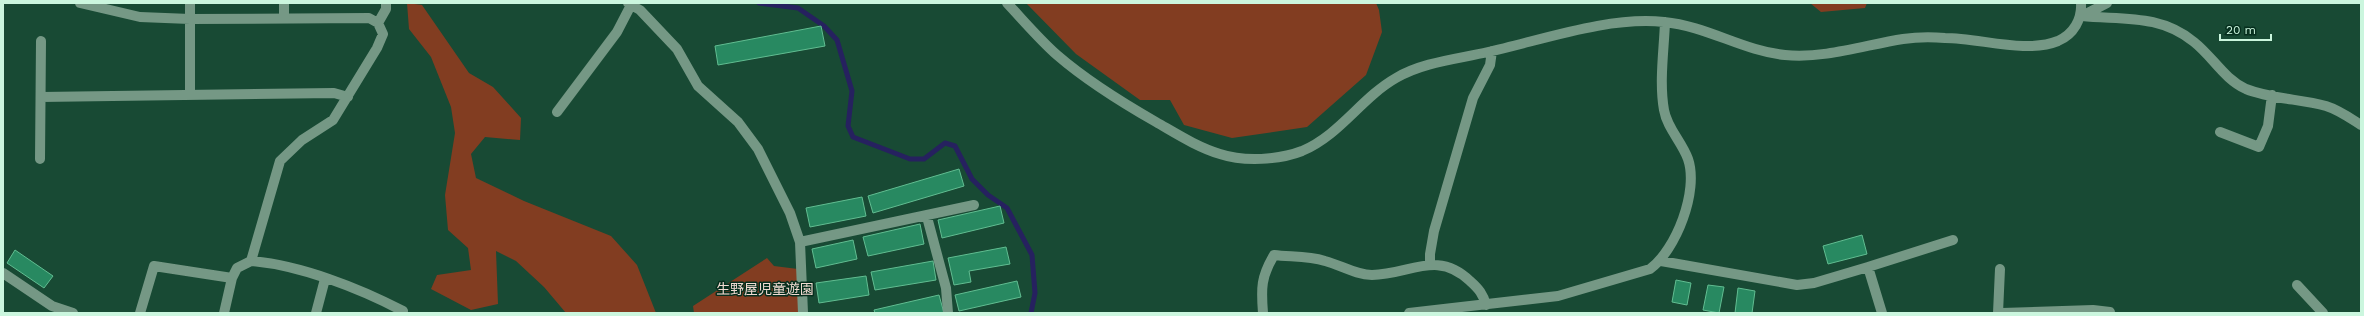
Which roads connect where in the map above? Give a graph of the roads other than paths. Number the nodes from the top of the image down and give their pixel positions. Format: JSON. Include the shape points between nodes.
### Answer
{"nodes":[{"id":1,"x":80,"y":3,"type":"edge"},
{"id":2,"x":190,"y":3,"type":"edge"},
{"id":3,"x":284,"y":3,"type":"edge"},
{"id":4,"x":386,"y":3,"type":"edge"},
{"id":5,"x":1007,"y":3,"type":"edge"},
{"id":6,"x":2081,"y":3,"type":"edge"},
{"id":7,"x":2107,"y":3,"type":"edge"},
{"id":8,"x":630,"y":4,"type":"edge"},
{"id":9,"x":109,"y":7,"type":"edge"},
{"id":10,"x":2082,"y":16,"type":"junction"},
{"id":11,"x":284,"y":18,"type":"junction"},
{"id":12,"x":190,"y":19,"type":"junction"},
{"id":13,"x":1665,"y":22,"type":"junction"},
{"id":14,"x":378,"y":23,"type":"junction"},
{"id":15,"x":41,"y":41,"type":"dead end"},
{"id":16,"x":1492,"y":51,"type":"junction"},
{"id":17,"x":190,"y":95,"type":"junction"},
{"id":18,"x":2272,"y":95,"type":"junction"},
{"id":19,"x":41,"y":97,"type":"junction"},
{"id":20,"x":348,"y":97,"type":"junction"},
{"id":21,"x":557,"y":112,"type":"dead end"},
{"id":22,"x":2361,"y":125,"type":"edge"},
{"id":23,"x":2220,"y":132,"type":"dead end"},
{"id":24,"x":40,"y":159,"type":"dead end"},
{"id":25,"x":974,"y":205,"type":"dead end"},
{"id":26,"x":927,"y":216,"type":"junction"},
{"id":27,"x":1953,"y":240,"type":"dead end"},
{"id":28,"x":800,"y":242,"type":"junction"},
{"id":29,"x":251,"y":260,"type":"junction"},
{"id":30,"x":1661,"y":261,"type":"junction"},
{"id":31,"x":1430,"y":264,"type":"junction"},
{"id":32,"x":1868,"y":267,"type":"junction"},
{"id":33,"x":2000,"y":268,"type":"dead end"},
{"id":34,"x":3,"y":273,"type":"edge"},
{"id":35,"x":232,"y":278,"type":"junction"},
{"id":36,"x":325,"y":279,"type":"junction"},
{"id":37,"x":2297,"y":286,"type":"dead end"},
{"id":38,"x":1486,"y":306,"type":"junction"},
{"id":39,"x":50,"y":310,"type":"edge"},
{"id":40,"x":402,"y":312,"type":"edge"},
{"id":41,"x":2110,"y":312,"type":"dead end"},
{"id":42,"x":73,"y":313,"type":"edge"},
{"id":43,"x":140,"y":313,"type":"edge"},
{"id":44,"x":224,"y":313,"type":"edge"},
{"id":45,"x":316,"y":313,"type":"edge"},
{"id":46,"x":413,"y":313,"type":"edge"},
{"id":47,"x":803,"y":313,"type":"edge"},
{"id":48,"x":948,"y":313,"type":"edge"},
{"id":49,"x":1263,"y":313,"type":"edge"},
{"id":50,"x":1409,"y":313,"type":"edge"},
{"id":51,"x":1882,"y":313,"type":"edge"},
{"id":52,"x":1998,"y":313,"type":"edge"},
{"id":53,"x":2002,"y":313,"type":"edge"},
{"id":54,"x":2323,"y":313,"type":"edge"}],
"edges":[{"from":1,"to":9,"type":"street"},
{"from":2,"to":12,"type":"street"},
{"from":3,"to":11,"type":"street"},
{"from":4,"to":14,"type":"street","via":[[386,9]]},
{"from":5,"to":16,"type":"street","via":[[1076,71],[1123,102],[1195,144],[1222,155],[1247,158],[1282,157],[1303,150],[1324,139],[1372,94],[1398,77],[1418,68]]},
{"from":6,"to":10,"type":"street"},
{"from":7,"to":10,"type":"street"},
{"from":8,"to":21,"type":"street","via":[[617,32]]},
{"from":8,"to":28,"type":"street","via":[[640,10],[677,49],[698,86],[738,122],[758,149],[790,213]]},
{"from":9,"to":12,"type":"street","via":[[140,17]]},
{"from":10,"to":13,"type":"street","via":[[2073,30],[2059,40],[2037,46],[1947,38],[1906,38],[1830,53],[1788,56],[1766,53],[1691,26]]},
{"from":10,"to":18,"type":"street","via":[[2144,19],[2172,26],[2195,42],[2231,80],[2247,89]]},
{"from":11,"to":12,"type":"street"},
{"from":11,"to":14,"type":"street","via":[[369,18]]},
{"from":12,"to":17,"type":"street"},
{"from":13,"to":16,"type":"street","via":[[1646,21],[1561,32]]},
{"from":13,"to":30,"type":"street","via":[[1662,84],[1664,111],[1683,145],[1689,162],[1690,190],[1687,209]]},
{"from":14,"to":20,"type":"street","via":[[383,34]]},
{"from":15,"to":19,"type":"street"},
{"from":16,"to":31,"type":"street","via":[[1490,65],[1473,98],[1434,231]]},
{"from":17,"to":19,"type":"street"},
{"from":17,"to":20,"type":"street","via":[[334,93]]},
{"from":18,"to":22,"type":"street","via":[[2327,106]]},
{"from":18,"to":23,"type":"street","via":[[2268,126],[2259,147]]},
{"from":19,"to":24,"type":"street"},
{"from":20,"to":29,"type":"street","via":[[333,120],[302,140],[280,161]]},
{"from":25,"to":26,"type":"street"},
{"from":26,"to":28,"type":"street"},
{"from":26,"to":48,"type":"street","via":[[946,288]]},
{"from":27,"to":32,"type":"street"},
{"from":28,"to":47,"type":"street"},
{"from":29,"to":35,"type":"street","via":[[237,268]]},
{"from":29,"to":36,"type":"street","via":[[269,262]]},
{"from":30,"to":32,"type":"street","via":[[1797,285]]},
{"from":30,"to":38,"type":"street","via":[[1650,269],[1558,296]]},
{"from":31,"to":38,"type":"street","via":[[1452,267],[1466,277],[1484,294]]},
{"from":31,"to":49,"type":"street","via":[[1372,275],[1358,273],[1324,260],[1274,255],[1264,273]]},
{"from":32,"to":51,"type":"street"},
{"from":33,"to":52,"type":"street"},
{"from":34,"to":39,"type":"street"},
{"from":35,"to":43,"type":"street","via":[[154,266]]},
{"from":35,"to":44,"type":"street"},
{"from":36,"to":40,"type":"street","via":[[384,301]]},
{"from":36,"to":45,"type":"street"},
{"from":37,"to":54,"type":"street"},
{"from":38,"to":50,"type":"street"},
{"from":39,"to":42,"type":"street"},
{"from":40,"to":46,"type":"street"},
{"from":41,"to":53,"type":"street","via":[[2093,310]]}]}
